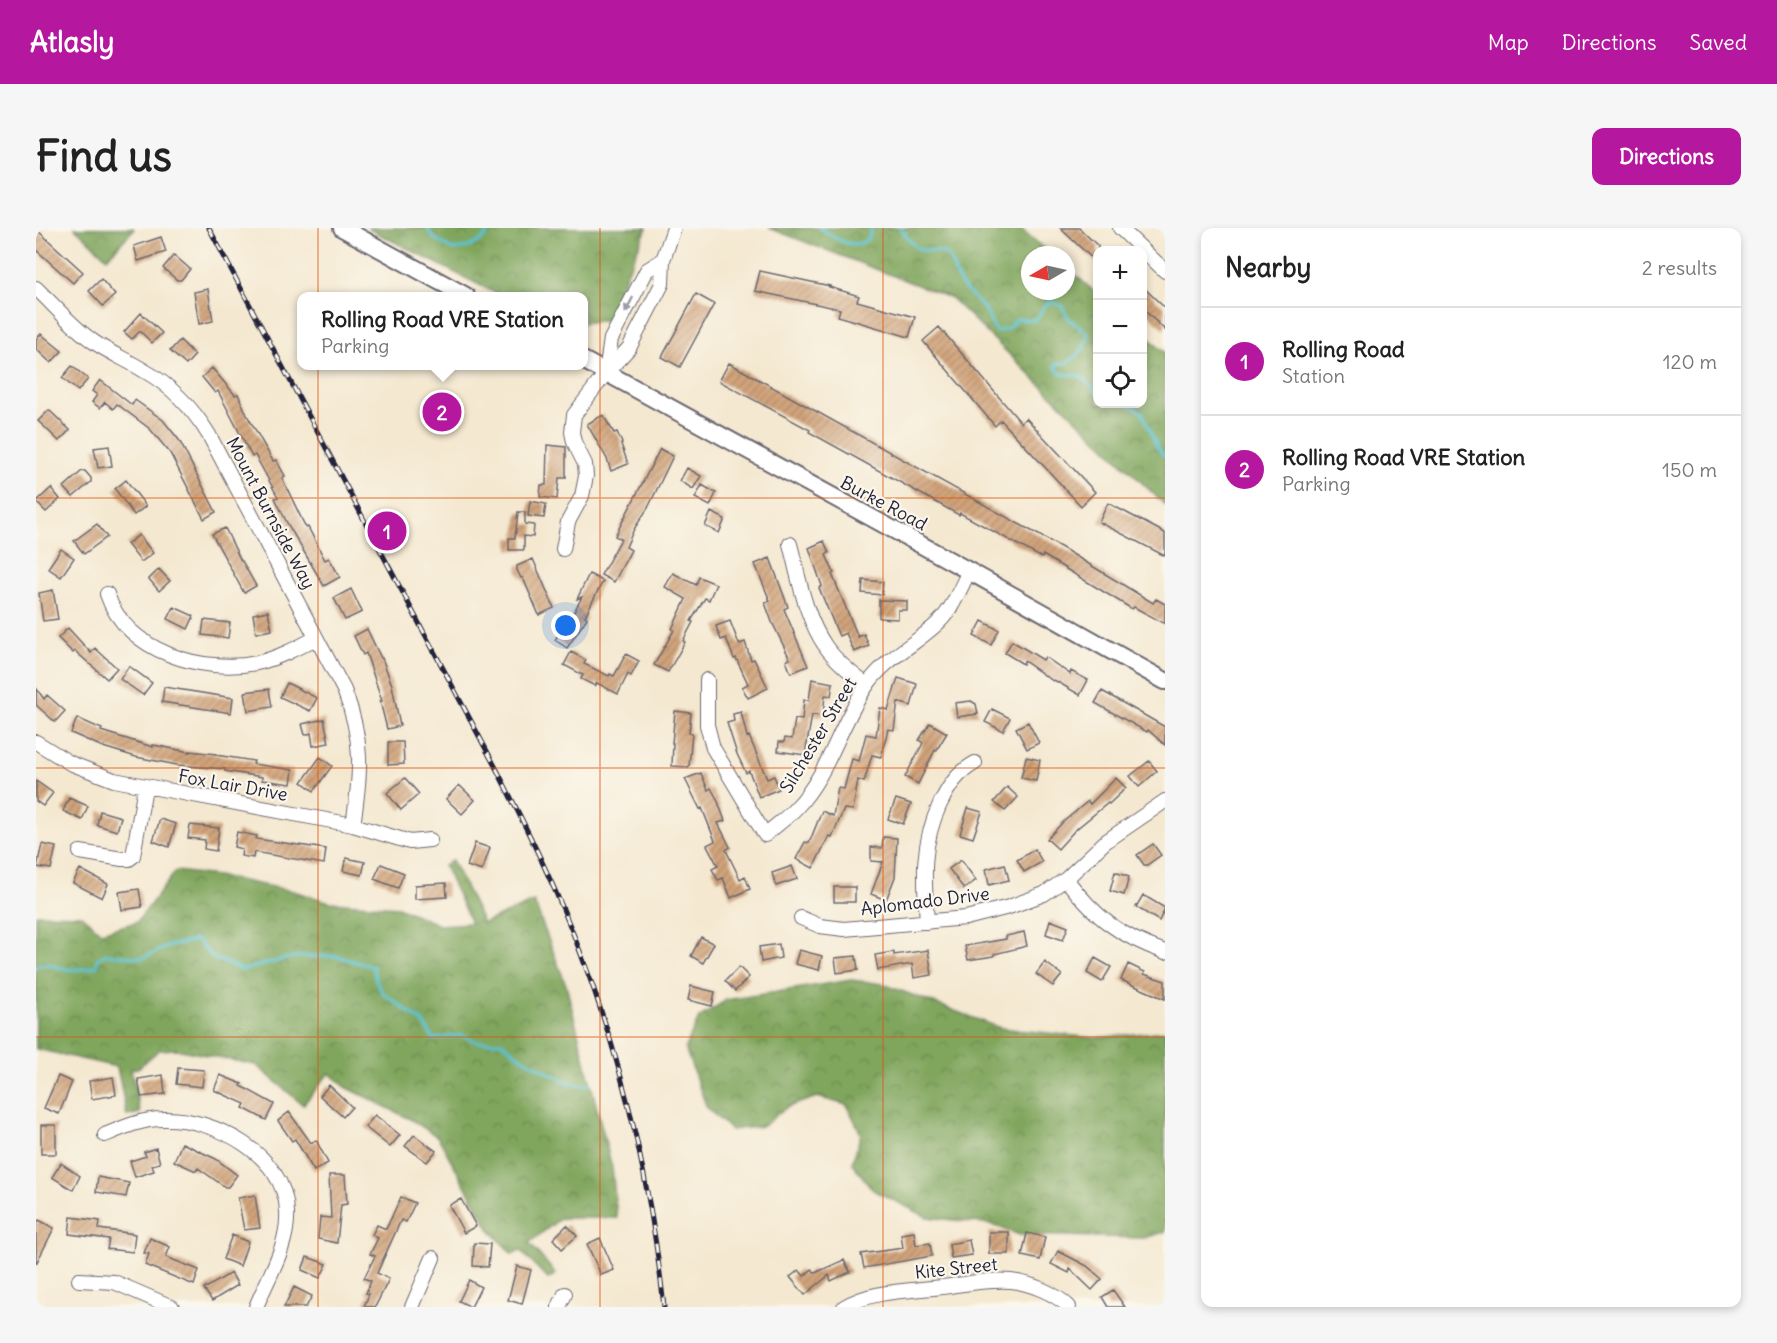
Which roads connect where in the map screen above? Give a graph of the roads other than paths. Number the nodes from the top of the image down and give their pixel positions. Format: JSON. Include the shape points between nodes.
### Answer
{"nodes":[{"id":1,"x":342,"y":228,"type":"edge"},
{"id":2,"x":674,"y":228,"type":"edge"},
{"id":3,"x":1129,"y":231,"type":"edge"},
{"id":4,"x":663,"y":260,"type":"junction"},
{"id":5,"x":1165,"y":271,"type":"edge"},
{"id":6,"x":36,"y":288,"type":"edge"},
{"id":7,"x":457,"y":292,"type":"edge"},
{"id":8,"x":588,"y":363,"type":"edge"},
{"id":9,"x":606,"y":373,"type":"junction"},
{"id":10,"x":790,"y":544,"type":"dead end"},
{"id":11,"x":563,"y":549,"type":"dead end"},
{"id":12,"x":969,"y":571,"type":"junction"},
{"id":13,"x":107,"y":594,"type":"dead end"},
{"id":14,"x":316,"y":638,"type":"junction"},
{"id":15,"x":707,"y":681,"type":"dead end"},
{"id":16,"x":1165,"y":681,"type":"edge"},
{"id":17,"x":867,"y":685,"type":"junction"},
{"id":18,"x":36,"y":742,"type":"edge"},
{"id":19,"x":975,"y":763,"type":"dead end"},
{"id":20,"x":145,"y":788,"type":"junction"},
{"id":21,"x":1165,"y":801,"type":"edge"},
{"id":22,"x":353,"y":825,"type":"junction"},
{"id":23,"x":430,"y":840,"type":"dead end"},
{"id":24,"x":80,"y":852,"type":"dead end"},
{"id":25,"x":1066,"y":879,"type":"junction"},
{"id":26,"x":801,"y":918,"type":"dead end"},
{"id":27,"x":927,"y":922,"type":"junction"},
{"id":28,"x":1165,"y":952,"type":"edge"},
{"id":29,"x":105,"y":1135,"type":"dead end"},
{"id":30,"x":433,"y":1258,"type":"dead end"},
{"id":31,"x":80,"y":1280,"type":"dead end"},
{"id":32,"x":565,"y":1294,"type":"dead end"},
{"id":33,"x":172,"y":1307,"type":"edge"},
{"id":34,"x":256,"y":1307,"type":"edge"},
{"id":35,"x":412,"y":1307,"type":"edge"},
{"id":36,"x":559,"y":1307,"type":"edge"},
{"id":37,"x":844,"y":1307,"type":"edge"},
{"id":38,"x":1069,"y":1307,"type":"edge"}],
"edges":[{"from":1,"to":7,"type":"street"},
{"from":2,"to":4,"type":"street"},
{"from":3,"to":5,"type":"street"},
{"from":4,"to":9,"type":"street","via":[[662,284],[629,348]]},
{"from":4,"to":9,"type":"street","one_way":true,"via":[[646,270],[611,339]]},
{"from":6,"to":14,"type":"street","name":"Mount Burnside Way","via":[[92,341],[162,381],[194,412]]},
{"from":8,"to":9,"type":"street","name":"Burke Road"},
{"from":9,"to":11,"type":"street","via":[[572,422],[574,442],[586,476],[582,496],[568,522]]},
{"from":9,"to":12,"type":"street","name":"Burke Road"},
{"from":10,"to":17,"type":"street","via":[[818,635],[847,670]]},
{"from":12,"to":16,"type":"street","name":"Burke Road"},
{"from":12,"to":17,"type":"street","name":"Silchester Street","via":[[941,620],[890,659]]},
{"from":13,"to":14,"type":"street","via":[[119,619],[143,640],[173,656],[201,664],[258,663]]},
{"from":14,"to":22,"type":"street","name":"Mount Burnside Way","via":[[344,690],[356,726],[360,769]]},
{"from":15,"to":17,"type":"street","name":"Silchester Street","via":[[706,725],[713,748],[765,835],[796,808],[816,780]]},
{"from":18,"to":20,"type":"street","name":"Fox Lair Drive","via":[[91,773]]},
{"from":19,"to":27,"type":"street","via":[[949,784],[931,823],[923,875]]},
{"from":20,"to":22,"type":"street","name":"Fox Lair Drive"},
{"from":20,"to":24,"type":"street","via":[[133,856],[122,859]]},
{"from":21,"to":25,"type":"street","name":"Aplomado Drive","via":[[1105,842]]},
{"from":22,"to":23,"type":"street","name":"Fox Lair Drive","via":[[410,842]]},
{"from":25,"to":27,"type":"street","name":"Aplomado Drive","via":[[1044,894],[1009,907],[966,918]]},
{"from":25,"to":28,"type":"street","via":[[1096,915],[1114,929]]},
{"from":26,"to":27,"type":"street","name":"Aplomado Drive","via":[[820,926],[844,929]]},
{"from":29,"to":34,"type":"street","via":[[134,1123],[188,1120],[221,1130],[252,1150],[269,1167],[282,1188],[287,1225],[284,1242]]},
{"from":30,"to":35,"type":"street"},
{"from":31,"to":33,"type":"street","via":[[114,1282]]},
{"from":32,"to":36,"type":"street"},
{"from":37,"to":38,"type":"street","name":"Kite Street","via":[[877,1295],[1011,1281],[1038,1288]]}]}
